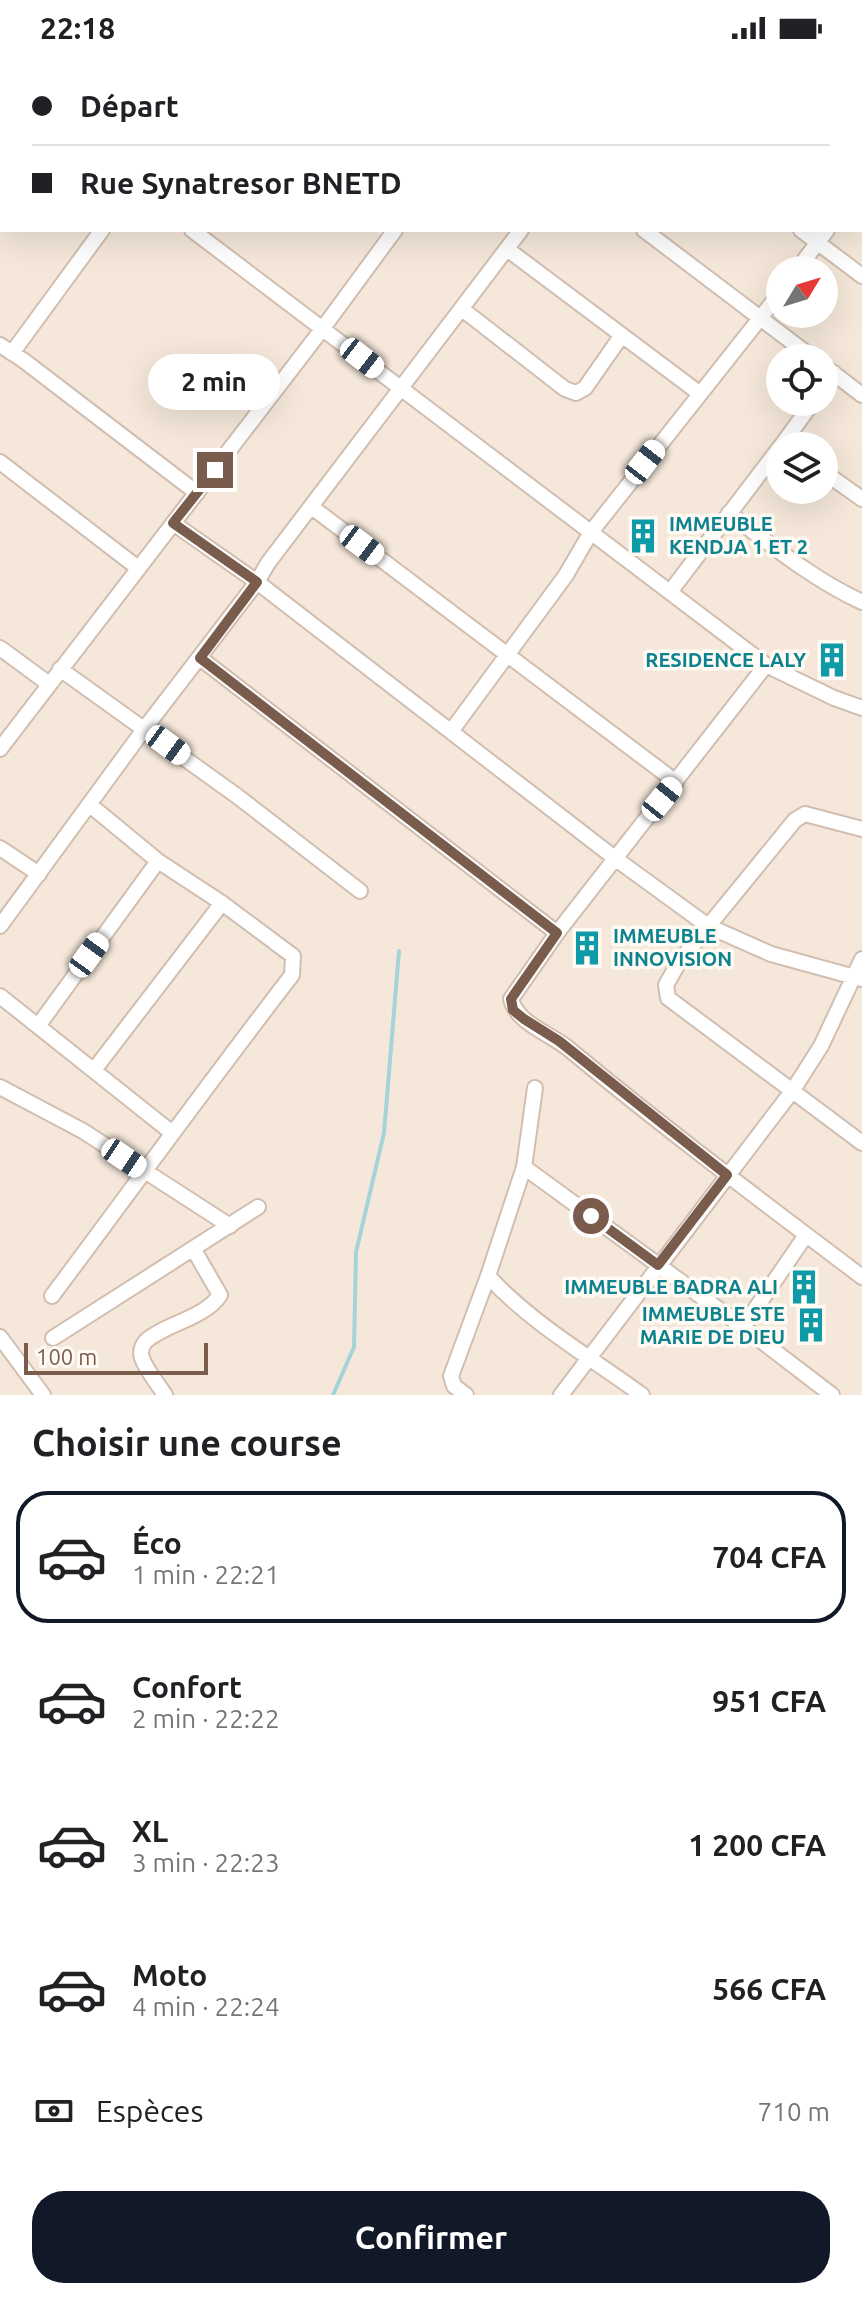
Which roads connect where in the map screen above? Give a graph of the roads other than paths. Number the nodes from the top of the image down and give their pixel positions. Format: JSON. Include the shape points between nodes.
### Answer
{"nodes":[{"id":1,"x":100,"y":232,"type":"edge"},
{"id":2,"x":195,"y":232,"type":"edge"},
{"id":3,"x":394,"y":232,"type":"edge"},
{"id":4,"x":520,"y":232,"type":"edge"},
{"id":5,"x":647,"y":232,"type":"edge"},
{"id":6,"x":804,"y":232,"type":"edge"},
{"id":7,"x":826,"y":232,"type":"edge"},
{"id":8,"x":818,"y":243,"type":"junction"},
{"id":9,"x":507,"y":249,"type":"junction"},
{"id":10,"x":808,"y":256,"type":"edge"},
{"id":11,"x":862,"y":276,"type":"edge"},
{"id":12,"x":462,"y":309,"type":"junction"},
{"id":13,"x":766,"y":311,"type":"edge"},
{"id":14,"x":761,"y":318,"type":"junction"},
{"id":15,"x":323,"y":328,"type":"junction"},
{"id":16,"x":622,"y":335,"type":"junction"},
{"id":17,"x":795,"y":344,"type":"edge"},
{"id":18,"x":6,"y":349,"type":"edge"},
{"id":19,"x":838,"y":377,"type":"edge"},
{"id":20,"x":402,"y":389,"type":"junction"},
{"id":21,"x":699,"y":393,"type":"junction"},
{"id":22,"x":862,"y":395,"type":"edge"},
{"id":23,"x":0,"y":462,"type":"edge"},
{"id":24,"x":766,"y":466,"type":"edge"},
{"id":25,"x":838,"y":482,"type":"edge"},
{"id":26,"x":197,"y":493,"type":"junction"},
{"id":27,"x":862,"y":499,"type":"edge"},
{"id":28,"x":313,"y":508,"type":"junction"},
{"id":29,"x":729,"y":513,"type":"junction"},
{"id":30,"x":173,"y":523,"type":"junction"},
{"id":31,"x":591,"y":532,"type":"junction"},
{"id":32,"x":138,"y":568,"type":"junction"},
{"id":33,"x":257,"y":582,"type":"junction"},
{"id":34,"x":670,"y":592,"type":"junction"},
{"id":35,"x":862,"y":602,"type":"edge"},
{"id":36,"x":0,"y":648,"type":"edge"},
{"id":37,"x":508,"y":655,"type":"junction"},
{"id":38,"x":200,"y":658,"type":"junction"},
{"id":39,"x":766,"y":665,"type":"junction"},
{"id":40,"x":60,"y":669,"type":"junction"},
{"id":41,"x":49,"y":684,"type":"junction"},
{"id":42,"x":862,"y":708,"type":"edge"},
{"id":43,"x":145,"y":728,"type":"junction"},
{"id":44,"x":452,"y":730,"type":"junction"},
{"id":45,"x":3,"y":739,"type":"edge"},
{"id":46,"x":676,"y":782,"type":"junction"},
{"id":47,"x":90,"y":805,"type":"junction"},
{"id":48,"x":862,"y":829,"type":"edge"},
{"id":49,"x":0,"y":848,"type":"edge"},
{"id":50,"x":616,"y":859,"type":"junction"},
{"id":51,"x":158,"y":861,"type":"junction"},
{"id":52,"x":39,"y":874,"type":"junction"},
{"id":53,"x":360,"y":891,"type":"dead end"},
{"id":54,"x":222,"y":903,"type":"junction"},
{"id":55,"x":0,"y":926,"type":"edge"},
{"id":56,"x":708,"y":926,"type":"junction"},
{"id":57,"x":557,"y":933,"type":"junction"},
{"id":58,"x":862,"y":959,"type":"edge"},
{"id":59,"x":858,"y":978,"type":"edge"},
{"id":60,"x":0,"y":996,"type":"edge"},
{"id":61,"x":38,"y":1026,"type":"junction"},
{"id":62,"x":94,"y":1070,"type":"junction"},
{"id":63,"x":0,"y":1087,"type":"edge"},
{"id":64,"x":535,"y":1088,"type":"dead end"},
{"id":65,"x":793,"y":1090,"type":"junction"},
{"id":66,"x":171,"y":1132,"type":"junction"},
{"id":67,"x":862,"y":1143,"type":"edge"},
{"id":68,"x":524,"y":1167,"type":"junction"},
{"id":69,"x":145,"y":1172,"type":"junction"},
{"id":70,"x":727,"y":1175,"type":"junction"},
{"id":71,"x":258,"y":1207,"type":"dead end"},
{"id":72,"x":230,"y":1226,"type":"junction"},
{"id":73,"x":806,"y":1235,"type":"junction"},
{"id":74,"x":194,"y":1250,"type":"junction"},
{"id":75,"x":658,"y":1265,"type":"junction"},
{"id":76,"x":488,"y":1276,"type":"junction"},
{"id":77,"x":862,"y":1277,"type":"edge"},
{"id":78,"x":52,"y":1296,"type":"dead end"},
{"id":79,"x":743,"y":1327,"type":"junction"},
{"id":80,"x":0,"y":1337,"type":"edge"},
{"id":81,"x":53,"y":1338,"type":"dead end"},
{"id":82,"x":589,"y":1357,"type":"junction"},
{"id":83,"x":43,"y":1395,"type":"edge"},
{"id":84,"x":165,"y":1395,"type":"edge"},
{"id":85,"x":466,"y":1395,"type":"edge"},
{"id":86,"x":561,"y":1395,"type":"edge"},
{"id":87,"x":642,"y":1395,"type":"edge"},
{"id":88,"x":832,"y":1395,"type":"edge"}],
"edges":[{"from":1,"to":18,"type":"street"},
{"from":2,"to":15,"type":"street"},
{"from":3,"to":15,"type":"street"},
{"from":4,"to":9,"type":"street"},
{"from":5,"to":14,"type":"street"},
{"from":6,"to":8,"type":"street"},
{"from":7,"to":8,"type":"street"},
{"from":8,"to":10,"type":"street"},
{"from":8,"to":11,"type":"street"},
{"from":9,"to":12,"type":"street"},
{"from":9,"to":16,"type":"street"},
{"from":12,"to":16,"type":"street","via":[[576,393]]},
{"from":12,"to":20,"type":"street"},
{"from":13,"to":14,"type":"street"},
{"from":14,"to":17,"type":"street"},
{"from":14,"to":21,"type":"street"},
{"from":15,"to":20,"type":"street"},
{"from":15,"to":26,"type":"street"},
{"from":16,"to":21,"type":"street"},
{"from":18,"to":26,"type":"street"},
{"from":19,"to":22,"type":"street"},
{"from":20,"to":28,"type":"street"},
{"from":20,"to":31,"type":"street"},
{"from":21,"to":31,"type":"street"},
{"from":23,"to":32,"type":"street"},
{"from":24,"to":29,"type":"street"},
{"from":25,"to":27,"type":"street"},
{"from":26,"to":30,"type":"street"},
{"from":28,"to":33,"type":"street"},
{"from":28,"to":37,"type":"street"},
{"from":29,"to":34,"type":"street"},
{"from":29,"to":35,"type":"street","via":[[806,570]]},
{"from":30,"to":32,"type":"street"},
{"from":30,"to":33,"type":"street"},
{"from":31,"to":34,"type":"street"},
{"from":31,"to":37,"type":"street"},
{"from":32,"to":40,"type":"street"},
{"from":33,"to":38,"type":"street"},
{"from":33,"to":44,"type":"street"},
{"from":34,"to":39,"type":"street"},
{"from":36,"to":41,"type":"street"},
{"from":37,"to":44,"type":"street"},
{"from":37,"to":46,"type":"street"},
{"from":38,"to":43,"type":"street"},
{"from":38,"to":57,"type":"street"},
{"from":39,"to":42,"type":"street"},
{"from":39,"to":46,"type":"street"},
{"from":40,"to":41,"type":"street"},
{"from":40,"to":43,"type":"street"},
{"from":41,"to":45,"type":"street"},
{"from":43,"to":47,"type":"street"},
{"from":43,"to":53,"type":"street"},
{"from":44,"to":50,"type":"street"},
{"from":46,"to":50,"type":"street"},
{"from":47,"to":51,"type":"street"},
{"from":47,"to":52,"type":"street"},
{"from":48,"to":56,"type":"street","via":[[805,814],[795,820]]},
{"from":49,"to":52,"type":"street"},
{"from":50,"to":56,"type":"street"},
{"from":50,"to":57,"type":"street"},
{"from":51,"to":54,"type":"street"},
{"from":51,"to":61,"type":"street"},
{"from":52,"to":55,"type":"street"},
{"from":54,"to":62,"type":"street"},
{"from":54,"to":66,"type":"street","via":[[293,956],[294,967]]},
{"from":56,"to":59,"type":"street","via":[[771,954]]},
{"from":56,"to":65,"type":"street","via":[[669,978],[668,998]]},
{"from":57,"to":70,"type":"street","via":[[511,999],[513,1010]]},
{"from":58,"to":59,"type":"street"},
{"from":59,"to":65,"type":"street"},
{"from":60,"to":61,"type":"street"},
{"from":61,"to":62,"type":"street"},
{"from":62,"to":66,"type":"street"},
{"from":63,"to":69,"type":"street","via":[[83,1131]]},
{"from":64,"to":68,"type":"street"},
{"from":65,"to":67,"type":"street"},
{"from":65,"to":70,"type":"street"},
{"from":66,"to":69,"type":"street"},
{"from":68,"to":75,"type":"street"},
{"from":68,"to":76,"type":"street"},
{"from":69,"to":72,"type":"street"},
{"from":69,"to":78,"type":"street"},
{"from":70,"to":73,"type":"street"},
{"from":70,"to":75,"type":"street"},
{"from":71,"to":72,"type":"street"},
{"from":72,"to":74,"type":"street"},
{"from":73,"to":77,"type":"street"},
{"from":73,"to":79,"type":"street"},
{"from":74,"to":81,"type":"street"},
{"from":74,"to":84,"type":"street","via":[[220,1295],[141,1349]]},
{"from":75,"to":79,"type":"street"},
{"from":75,"to":82,"type":"street"},
{"from":76,"to":82,"type":"street"},
{"from":76,"to":85,"type":"street","via":[[451,1376]]},
{"from":79,"to":88,"type":"street"},
{"from":80,"to":83,"type":"street"},
{"from":82,"to":86,"type":"street"},
{"from":82,"to":87,"type":"street"}]}
